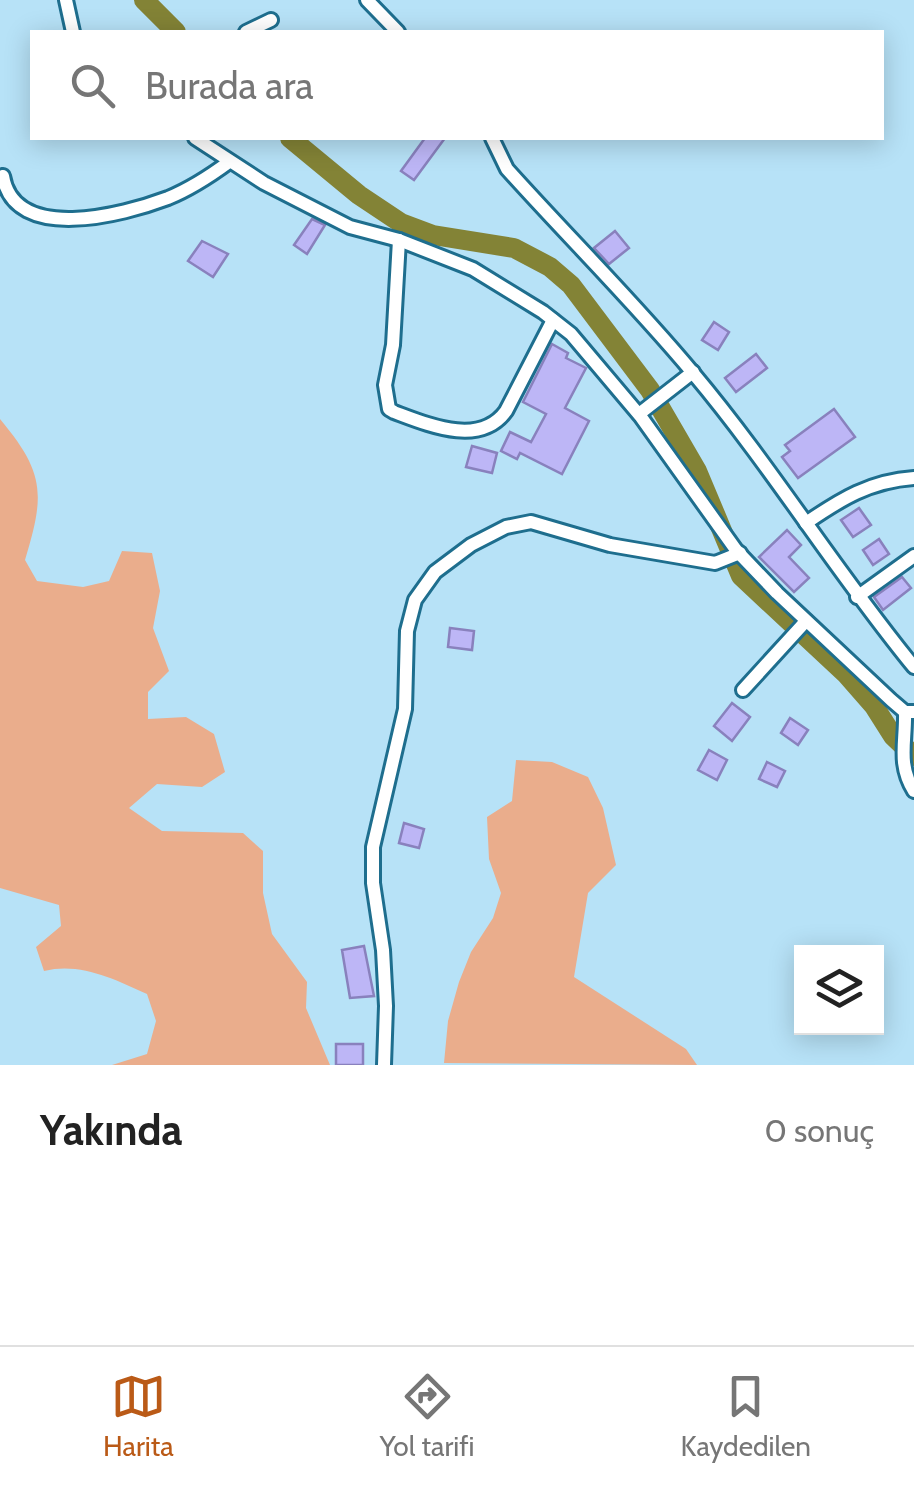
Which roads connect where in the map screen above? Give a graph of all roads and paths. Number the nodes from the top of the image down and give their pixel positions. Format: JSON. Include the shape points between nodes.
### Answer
{"nodes":[{"id":1,"x":66,"y":0,"type":"edge"},
{"id":2,"x":367,"y":0,"type":"edge"},
{"id":3,"x":271,"y":20,"type":"dead end"},
{"id":4,"x":73,"y":30,"type":"edge"},
{"id":5,"x":250,"y":30,"type":"edge"},
{"id":6,"x":396,"y":30,"type":"edge"},
{"id":7,"x":198,"y":140,"type":"edge"},
{"id":8,"x":493,"y":140,"type":"edge"},
{"id":9,"x":229,"y":162,"type":"junction"},
{"id":10,"x":3,"y":176,"type":"dead end"},
{"id":11,"x":399,"y":240,"type":"junction"},
{"id":12,"x":553,"y":320,"type":"junction"},
{"id":13,"x":693,"y":372,"type":"junction"},
{"id":14,"x":638,"y":414,"type":"junction"},
{"id":15,"x":914,"y":478,"type":"edge"},
{"id":16,"x":806,"y":523,"type":"junction"},
{"id":17,"x":740,"y":554,"type":"junction"},
{"id":18,"x":914,"y":556,"type":"edge"},
{"id":19,"x":857,"y":597,"type":"junction"},
{"id":20,"x":806,"y":621,"type":"junction"},
{"id":21,"x":914,"y":666,"type":"edge"},
{"id":22,"x":743,"y":690,"type":"dead end"},
{"id":23,"x":909,"y":712,"type":"edge"},
{"id":24,"x":914,"y":791,"type":"edge"},
{"id":25,"x":384,"y":1065,"type":"edge"}],
"edges":[{"from":1,"to":4,"type":"street"},
{"from":2,"to":6,"type":"street"},
{"from":3,"to":5,"type":"street"},
{"from":7,"to":9,"type":"street"},
{"from":8,"to":13,"type":"street","via":[[507,169]]},
{"from":9,"to":10,"type":"street","via":[[167,198],[62,219],[14,204]]},
{"from":9,"to":11,"type":"street","via":[[350,227]]},
{"from":11,"to":12,"type":"street","via":[[474,269]]},
{"from":11,"to":12,"type":"street","via":[[389,410],[461,432],[495,424]]},
{"from":12,"to":14,"type":"street"},
{"from":13,"to":14,"type":"street"},
{"from":13,"to":16,"type":"street"},
{"from":14,"to":17,"type":"street"},
{"from":15,"to":16,"type":"street","via":[[848,494]]},
{"from":16,"to":19,"type":"street"},
{"from":17,"to":20,"type":"street"},
{"from":17,"to":25,"type":"street","via":[[715,563],[610,546],[531,522],[470,545],[434,572],[415,600],[407,631],[405,709],[373,848]]},
{"from":18,"to":19,"type":"street"},
{"from":19,"to":21,"type":"street"},
{"from":20,"to":22,"type":"street"},
{"from":20,"to":23,"type":"street"},
{"from":23,"to":24,"type":"street","via":[[902,755]]}]}
